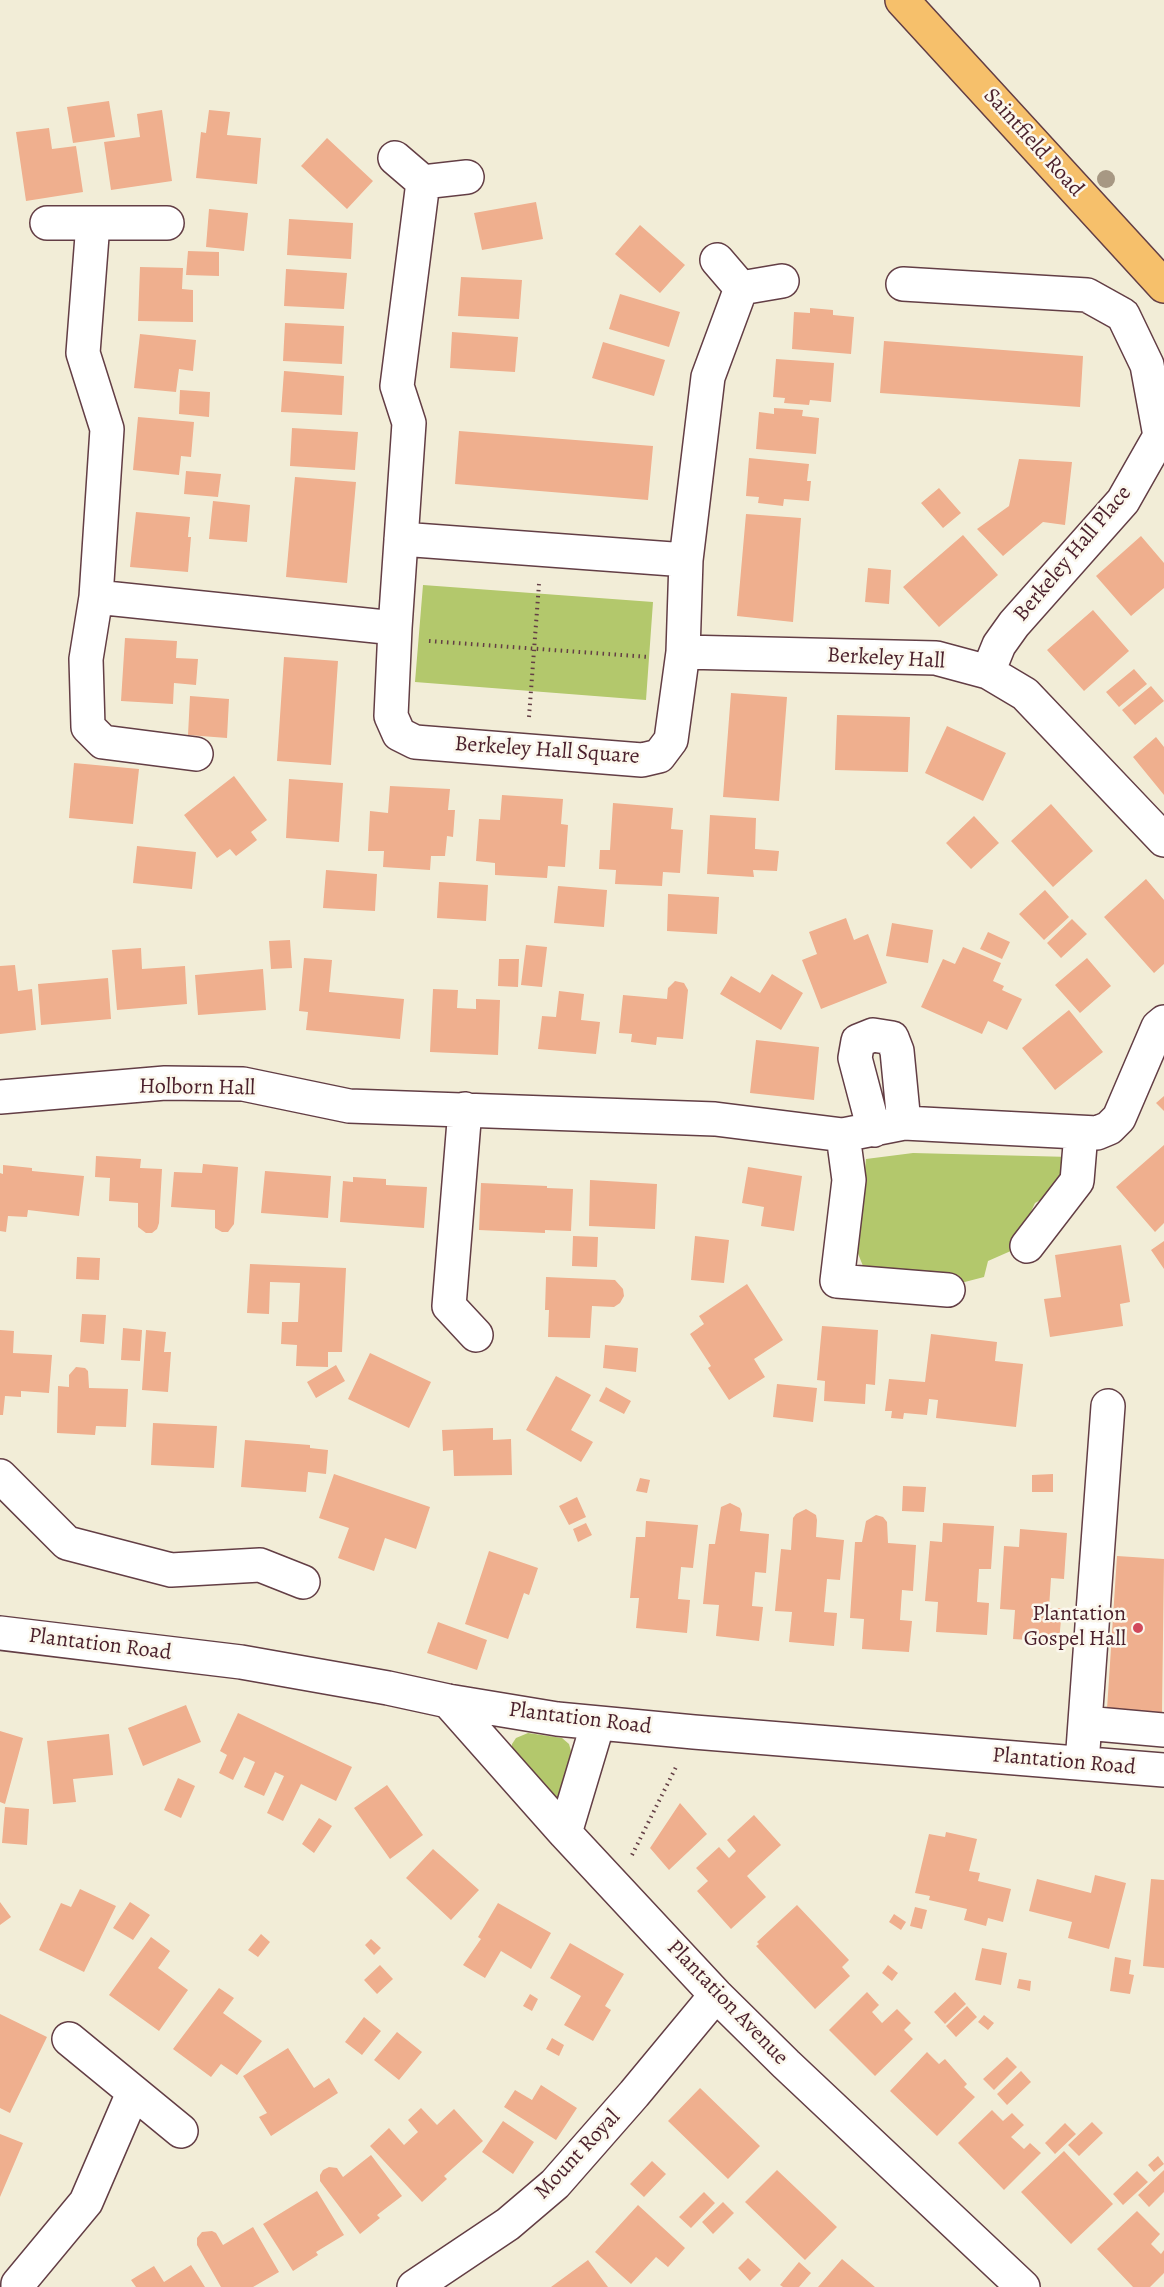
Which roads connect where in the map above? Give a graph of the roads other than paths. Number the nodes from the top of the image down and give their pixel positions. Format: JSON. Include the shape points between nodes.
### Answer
{"nodes":[{"id":1,"x":902,"y":0,"type":"edge"},
{"id":2,"x":395,"y":158,"type":"dead end"},
{"id":3,"x":467,"y":177,"type":"dead end"},
{"id":4,"x":423,"y":182,"type":"junction"},
{"id":5,"x":46,"y":223,"type":"dead end"},
{"id":6,"x":93,"y":223,"type":"junction"},
{"id":7,"x":167,"y":223,"type":"dead end"},
{"id":8,"x":717,"y":260,"type":"dead end"},
{"id":9,"x":782,"y":281,"type":"dead end"},
{"id":10,"x":903,"y":284,"type":"dead end"},
{"id":11,"x":1164,"y":286,"type":"edge"},
{"id":12,"x":741,"y":288,"type":"junction"},
{"id":13,"x":1162,"y":437,"type":"edge"},
{"id":14,"x":401,"y":539,"type":"junction"},
{"id":15,"x":686,"y":560,"type":"junction"},
{"id":16,"x":96,"y":597,"type":"junction"},
{"id":17,"x":395,"y":628,"type":"junction"},
{"id":18,"x":682,"y":652,"type":"junction"},
{"id":19,"x":988,"y":672,"type":"junction"},
{"id":20,"x":196,"y":754,"type":"dead end"},
{"id":21,"x":1164,"y":840,"type":"edge"},
{"id":22,"x":1164,"y":1022,"type":"edge"},
{"id":23,"x":0,"y":1097,"type":"edge"},
{"id":24,"x":465,"y":1109,"type":"junction"},
{"id":25,"x":874,"y":1129,"type":"junction"},
{"id":26,"x":1082,"y":1133,"type":"junction"},
{"id":27,"x":1027,"y":1246,"type":"dead end"},
{"id":28,"x":948,"y":1290,"type":"dead end"},
{"id":29,"x":476,"y":1335,"type":"dead end"},
{"id":30,"x":1108,"y":1406,"type":"dead end"},
{"id":31,"x":0,"y":1476,"type":"edge"},
{"id":32,"x":303,"y":1582,"type":"dead end"},
{"id":33,"x":0,"y":1633,"type":"edge"},
{"id":34,"x":448,"y":1701,"type":"junction"},
{"id":35,"x":1085,"y":1722,"type":"junction"},
{"id":36,"x":598,"y":1723,"type":"junction"},
{"id":37,"x":1164,"y":1730,"type":"edge"},
{"id":38,"x":1082,"y":1763,"type":"junction"},
{"id":39,"x":1164,"y":1770,"type":"edge"},
{"id":40,"x":565,"y":1833,"type":"junction"},
{"id":41,"x":716,"y":1995,"type":"junction"},
{"id":42,"x":69,"y":2039,"type":"dead end"},
{"id":43,"x":133,"y":2093,"type":"junction"},
{"id":44,"x":181,"y":2131,"type":"dead end"},
{"id":45,"x":18,"y":2287,"type":"edge"},
{"id":46,"x":414,"y":2287,"type":"edge"},
{"id":47,"x":1023,"y":2287,"type":"edge"}],
"edges":[{"from":1,"to":11,"type":"main road","name":"Saintfield Road"},
{"from":2,"to":4,"type":"street"},
{"from":3,"to":4,"type":"street"},
{"from":4,"to":14,"type":"street","name":"Berkeley Hall Square","via":[[397,386],[409,423]]},
{"from":5,"to":6,"type":"street"},
{"from":6,"to":7,"type":"street"},
{"from":6,"to":16,"type":"street","via":[[83,353],[106,429]]},
{"from":8,"to":12,"type":"street"},
{"from":9,"to":12,"type":"street"},
{"from":10,"to":13,"type":"street","name":"Berkeley Hall Place","via":[[1087,295],[1123,315],[1147,365]]},
{"from":12,"to":15,"type":"street","name":"Berkeley Hall Square","via":[[708,377]]},
{"from":13,"to":19,"type":"street","name":"Berkeley Hall Place","via":[[1123,501],[1014,624],[999,645]]},
{"from":14,"to":15,"type":"street"},
{"from":14,"to":17,"type":"street","name":"Berkeley Hall Square"},
{"from":15,"to":18,"type":"street","name":"Berkeley Hall Square"},
{"from":16,"to":17,"type":"street"},
{"from":16,"to":20,"type":"street","via":[[87,659],[88,727],[103,742]]},
{"from":17,"to":18,"type":"street","name":"Berkeley Hall Square","via":[[391,716],[399,734],[415,742],[642,760],[660,756],[671,740]]},
{"from":18,"to":19,"type":"street","name":"Berkeley Hall","via":[[936,658]]},
{"from":19,"to":21,"type":"street","name":"Berkeley Hall","via":[[1025,694]]},
{"from":22,"to":26,"type":"street","name":"Holborn Hall","via":[[1158,1027],[1119,1118],[1109,1128]]},
{"from":23,"to":24,"type":"street","name":"Holborn Hall","via":[[165,1083],[243,1084],[349,1106]]},
{"from":24,"to":25,"type":"street","name":"Holborn Hall"},
{"from":24,"to":29,"type":"street","via":[[436,1309]]},
{"from":25,"to":26,"type":"street","name":"Holborn Hall"},
{"from":25,"to":28,"type":"street","via":[[849,1180],[837,1281]]},
{"from":26,"to":27,"type":"street","via":[[1077,1181]]},
{"from":30,"to":35,"type":"street"},
{"from":31,"to":32,"type":"street","via":[[68,1543],[171,1570],[260,1565]]},
{"from":33,"to":34,"type":"street","name":"Plantation Road","via":[[241,1662]]},
{"from":34,"to":36,"type":"street","name":"Plantation Road"},
{"from":34,"to":40,"type":"street","name":"Plantation Avenue"},
{"from":35,"to":37,"type":"street"},
{"from":35,"to":38,"type":"street"},
{"from":36,"to":38,"type":"street","name":"Plantation Road"},
{"from":36,"to":40,"type":"street"},
{"from":38,"to":39,"type":"street","name":"Plantation Road"},
{"from":40,"to":41,"type":"street","name":"Plantation Avenue"},
{"from":41,"to":46,"type":"street","name":"Mount Royal","via":[[555,2184],[508,2224]]},
{"from":41,"to":47,"type":"street","name":"Plantation Avenue"},
{"from":42,"to":43,"type":"street"},
{"from":43,"to":44,"type":"street"},
{"from":43,"to":45,"type":"street","via":[[86,2202]]}]}
